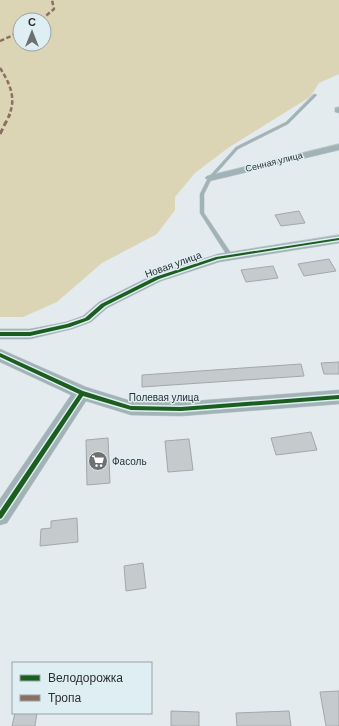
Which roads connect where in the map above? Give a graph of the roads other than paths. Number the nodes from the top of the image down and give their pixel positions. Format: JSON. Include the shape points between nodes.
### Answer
{"nodes":[{"id":1,"x":315,"y":95,"type":"dead end"},
{"id":2,"x":339,"y":147,"type":"edge"},
{"id":3,"x":210,"y":178,"type":"junction"},
{"id":4,"x":339,"y":239,"type":"edge"},
{"id":5,"x":230,"y":256,"type":"junction"},
{"id":6,"x":0,"y":334,"type":"edge"},
{"id":7,"x":0,"y":355,"type":"edge"},
{"id":8,"x":82,"y":393,"type":"junction"},
{"id":9,"x":339,"y":396,"type":"edge"},
{"id":10,"x":0,"y":516,"type":"edge"}],
"edges":[{"from":1,"to":3,"type":"lane","via":[[287,123],[237,148]]},
{"from":2,"to":3,"type":"street","name":"Сенная улица"},
{"from":3,"to":5,"type":"lane","via":[[202,194],[202,214]]},
{"from":4,"to":5,"type":"street","name":"Новая улица"},
{"from":5,"to":6,"type":"street","name":"Новая улица","via":[[157,278],[103,305],[87,319],[68,326],[30,334]]},
{"from":7,"to":8,"type":"street","name":"Полевая улица"},
{"from":8,"to":9,"type":"street","name":"Полевая улица","via":[[131,408],[181,409]]},
{"from":8,"to":10,"type":"street"}]}
